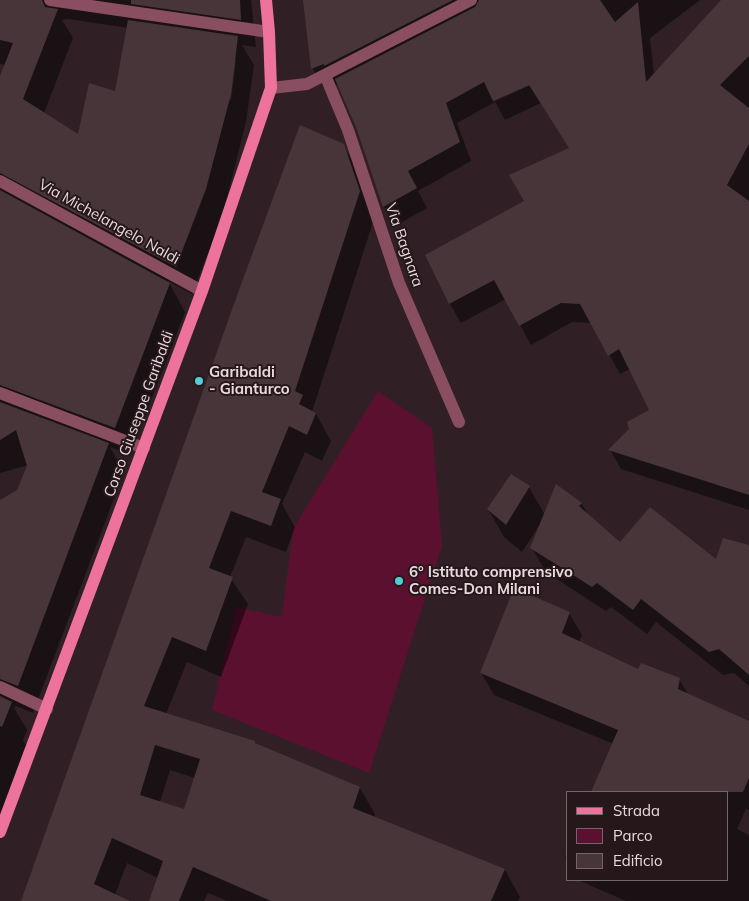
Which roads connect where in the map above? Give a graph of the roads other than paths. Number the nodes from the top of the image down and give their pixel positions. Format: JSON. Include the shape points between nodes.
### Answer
{"nodes":[{"id":1,"x":50,"y":0,"type":"edge"},
{"id":2,"x":266,"y":0,"type":"edge"},
{"id":3,"x":471,"y":0,"type":"edge"},
{"id":4,"x":269,"y":32,"type":"junction"},
{"id":5,"x":325,"y":75,"type":"junction"},
{"id":6,"x":271,"y":88,"type":"junction"},
{"id":7,"x":0,"y":181,"type":"edge"},
{"id":8,"x":202,"y":291,"type":"junction"},
{"id":9,"x":0,"y":393,"type":"edge"},
{"id":10,"x":459,"y":422,"type":"dead end"},
{"id":11,"x":144,"y":448,"type":"junction"},
{"id":12,"x":0,"y":687,"type":"edge"},
{"id":13,"x":47,"y":709,"type":"junction"},
{"id":14,"x":0,"y":832,"type":"edge"}],
"edges":[{"from":1,"to":4,"type":"street"},
{"from":2,"to":4,"type":"main road","name":"Corso Giuseppe Garibaldi"},
{"from":3,"to":5,"type":"street"},
{"from":4,"to":6,"type":"main road","name":"Corso Giuseppe Garibaldi"},
{"from":5,"to":6,"type":"street","via":[[307,84]]},
{"from":5,"to":10,"type":"street","name":"Via Bagnara","via":[[348,130],[399,283]]},
{"from":6,"to":8,"type":"main road","name":"Corso Giuseppe Garibaldi"},
{"from":7,"to":8,"type":"street","name":"Via Michelangelo Naldi"},
{"from":8,"to":11,"type":"main road","name":"Corso Giuseppe Garibaldi"},
{"from":9,"to":11,"type":"street"},
{"from":11,"to":13,"type":"main road","name":"Corso Giuseppe Garibaldi"},
{"from":12,"to":13,"type":"street"},
{"from":13,"to":14,"type":"main road","name":"Corso Giuseppe Garibaldi"}]}
